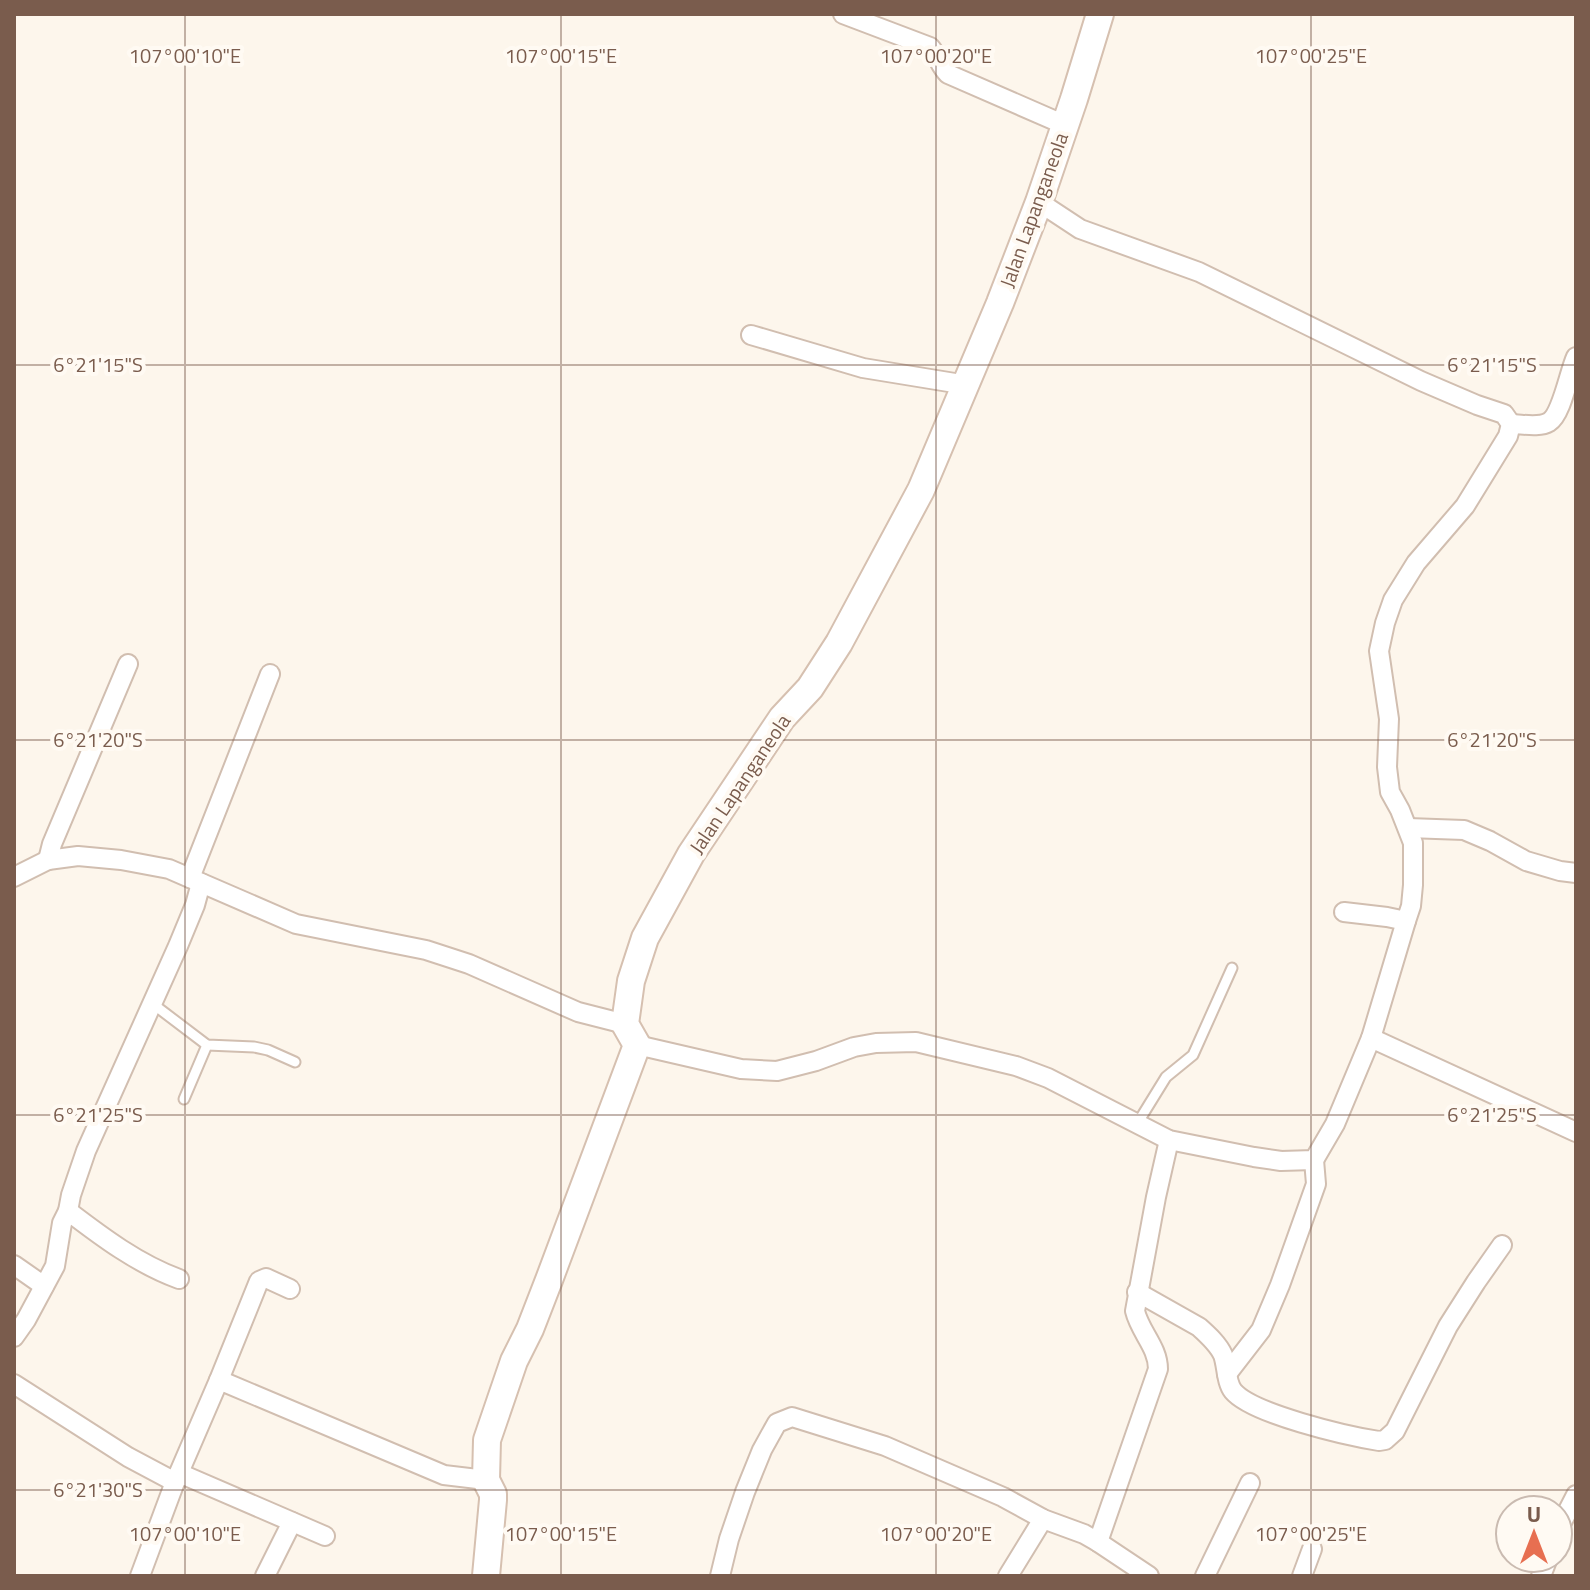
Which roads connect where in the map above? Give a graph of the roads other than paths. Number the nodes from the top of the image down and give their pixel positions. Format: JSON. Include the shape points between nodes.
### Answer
{"nodes":[{"id":1,"x":843,"y":14,"type":"edge"},
{"id":2,"x":1100,"y":14,"type":"edge"},
{"id":3,"x":1065,"y":125,"type":"junction"},
{"id":4,"x":1039,"y":202,"type":"junction"},
{"id":5,"x":751,"y":335,"type":"dead end"},
{"id":6,"x":1576,"y":357,"type":"edge"},
{"id":7,"x":967,"y":385,"type":"junction"},
{"id":8,"x":1511,"y":424,"type":"junction"},
{"id":9,"x":128,"y":664,"type":"dead end"},
{"id":10,"x":270,"y":674,"type":"dead end"},
{"id":11,"x":1408,"y":828,"type":"junction"},
{"id":12,"x":48,"y":860,"type":"junction"},
{"id":13,"x":17,"y":872,"type":"edge"},
{"id":14,"x":1576,"y":873,"type":"edge"},
{"id":15,"x":196,"y":880,"type":"junction"},
{"id":16,"x":1344,"y":912,"type":"dead end"},
{"id":17,"x":1406,"y":921,"type":"junction"},
{"id":18,"x":1232,"y":968,"type":"dead end"},
{"id":19,"x":153,"y":1004,"type":"junction"},
{"id":20,"x":631,"y":1034,"type":"junction"},
{"id":21,"x":1371,"y":1038,"type":"junction"},
{"id":22,"x":207,"y":1045,"type":"junction"},
{"id":23,"x":295,"y":1062,"type":"dead end"},
{"id":24,"x":184,"y":1099,"type":"dead end"},
{"id":25,"x":1137,"y":1124,"type":"junction"},
{"id":26,"x":1576,"y":1132,"type":"edge"},
{"id":27,"x":1169,"y":1140,"type":"junction"},
{"id":28,"x":1314,"y":1160,"type":"junction"},
{"id":29,"x":68,"y":1211,"type":"junction"},
{"id":30,"x":1502,"y":1245,"type":"dead end"},
{"id":31,"x":14,"y":1265,"type":"edge"},
{"id":32,"x":179,"y":1279,"type":"dead end"},
{"id":33,"x":44,"y":1286,"type":"junction"},
{"id":34,"x":290,"y":1289,"type":"dead end"},
{"id":35,"x":1137,"y":1292,"type":"junction"},
{"id":36,"x":14,"y":1337,"type":"edge"},
{"id":37,"x":1227,"y":1374,"type":"junction"},
{"id":38,"x":219,"y":1380,"type":"junction"},
{"id":39,"x":14,"y":1384,"type":"edge"},
{"id":40,"x":177,"y":1478,"type":"junction"},
{"id":41,"x":486,"y":1480,"type":"junction"},
{"id":42,"x":1250,"y":1483,"type":"dead end"},
{"id":43,"x":1043,"y":1519,"type":"junction"},
{"id":44,"x":292,"y":1522,"type":"junction"},
{"id":45,"x":325,"y":1536,"type":"dead end"},
{"id":46,"x":1098,"y":1542,"type":"junction"},
{"id":47,"x":1312,"y":1549,"type":"dead end"},
{"id":48,"x":140,"y":1576,"type":"edge"},
{"id":49,"x":265,"y":1576,"type":"edge"},
{"id":50,"x":486,"y":1576,"type":"edge"},
{"id":51,"x":720,"y":1576,"type":"edge"},
{"id":52,"x":1008,"y":1576,"type":"edge"},
{"id":53,"x":1149,"y":1576,"type":"edge"},
{"id":54,"x":1205,"y":1576,"type":"edge"},
{"id":55,"x":1302,"y":1576,"type":"edge"}],
"edges":[{"from":1,"to":3,"type":"street","via":[[930,47],[948,74]]},
{"from":2,"to":3,"type":"street","name":"Jalan Lapanganeola"},
{"from":3,"to":4,"type":"street","name":"Jalan Lapanganeola"},
{"from":4,"to":7,"type":"street","name":"Jalan Lapanganeola"},
{"from":4,"to":8,"type":"street","via":[[1080,229],[1199,272],[1421,381],[1504,414]]},
{"from":5,"to":7,"type":"street","via":[[863,368]]},
{"from":6,"to":8,"type":"street","via":[[1549,422]]},
{"from":7,"to":20,"type":"street","name":"Jalan Lapanganeola","via":[[921,490],[839,643],[691,854],[645,938],[631,981]]},
{"from":8,"to":11,"type":"street","via":[[1465,506],[1416,563],[1385,623],[1379,651],[1389,719],[1387,767],[1390,792]]},
{"from":9,"to":12,"type":"street"},
{"from":10,"to":15,"type":"street"},
{"from":11,"to":14,"type":"street","via":[[1464,830],[1526,861]]},
{"from":11,"to":17,"type":"street","via":[[1414,861]]},
{"from":12,"to":13,"type":"street"},
{"from":12,"to":15,"type":"street","via":[[121,860]]},
{"from":15,"to":19,"type":"street","via":[[195,905]]},
{"from":15,"to":20,"type":"street","via":[[296,924],[469,964]]},
{"from":16,"to":17,"type":"street"},
{"from":17,"to":21,"type":"street"},
{"from":18,"to":25,"type":"lane","via":[[1193,1055],[1166,1077]]},
{"from":19,"to":22,"type":"lane"},
{"from":19,"to":29,"type":"street","via":[[86,1151]]},
{"from":20,"to":25,"type":"street","via":[[741,1069],[777,1071],[854,1047],[916,1042],[1016,1066]]},
{"from":20,"to":41,"type":"street","name":"Jalan Lapanganeola","via":[[544,1292],[487,1440]]},
{"from":21,"to":26,"type":"street"},
{"from":21,"to":28,"type":"street"},
{"from":22,"to":23,"type":"lane","via":[[254,1047]]},
{"from":22,"to":24,"type":"lane"},
{"from":25,"to":27,"type":"street"},
{"from":27,"to":28,"type":"street","via":[[1281,1161]]},
{"from":27,"to":35,"type":"street"},
{"from":28,"to":37,"type":"street","via":[[1316,1184],[1280,1285],[1261,1330]]},
{"from":29,"to":32,"type":"street","via":[[134,1257]]},
{"from":29,"to":33,"type":"street","via":[[55,1266]]},
{"from":30,"to":37,"type":"street","via":[[1448,1326],[1395,1431],[1385,1440],[1265,1411],[1231,1389]]},
{"from":31,"to":33,"type":"street"},
{"from":33,"to":36,"type":"street"},
{"from":34,"to":38,"type":"street","via":[[266,1278],[259,1281]]},
{"from":35,"to":37,"type":"street","via":[[1207,1334],[1223,1355]]},
{"from":35,"to":46,"type":"street","via":[[1137,1321],[1150,1340],[1158,1369]]},
{"from":38,"to":40,"type":"street"},
{"from":38,"to":41,"type":"street","via":[[444,1475]]},
{"from":39,"to":40,"type":"street","via":[[128,1457]]},
{"from":40,"to":44,"type":"street"},
{"from":40,"to":48,"type":"street"},
{"from":41,"to":50,"type":"street","name":"Jalan Lapanganeola","via":[[493,1500]]},
{"from":42,"to":54,"type":"street"},
{"from":43,"to":46,"type":"street"},
{"from":43,"to":51,"type":"street","via":[[885,1446],[792,1417],[777,1423],[762,1450]]},
{"from":43,"to":52,"type":"street"},
{"from":44,"to":45,"type":"street"},
{"from":44,"to":49,"type":"street"},
{"from":46,"to":53,"type":"street"},
{"from":47,"to":55,"type":"street"}]}
